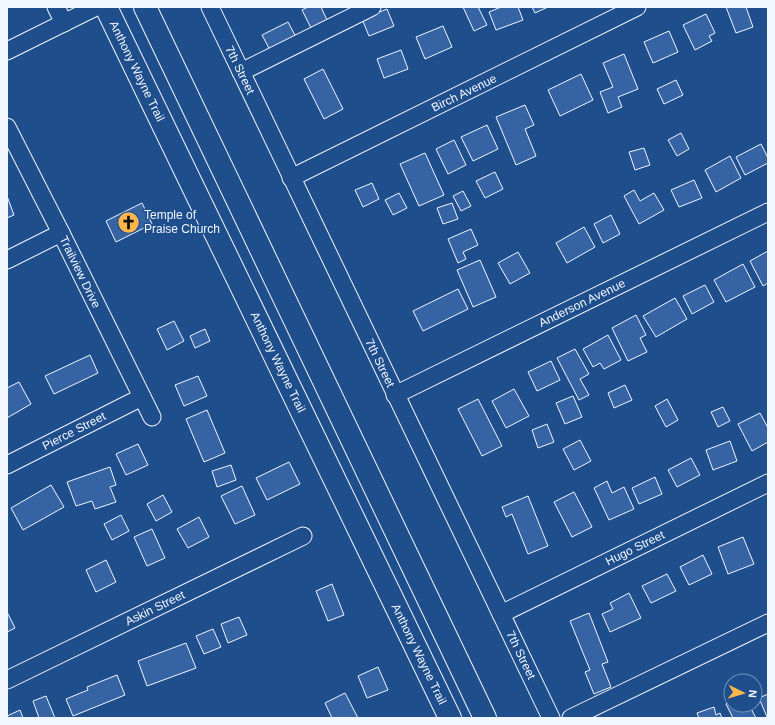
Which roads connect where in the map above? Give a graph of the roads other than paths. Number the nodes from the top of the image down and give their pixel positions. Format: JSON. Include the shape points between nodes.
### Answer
{"nodes":[{"id":1,"x":56,"y":7,"type":"edge"},
{"id":2,"x":96,"y":7,"type":"edge"},
{"id":3,"x":106,"y":7,"type":"edge"},
{"id":4,"x":145,"y":7,"type":"edge"},
{"id":5,"x":210,"y":7,"type":"edge"},
{"id":6,"x":372,"y":7,"type":"edge"},
{"id":7,"x":637,"y":7,"type":"edge"},
{"id":8,"x":64,"y":23,"type":"junction"},
{"id":9,"x":9,"y":46,"type":"edge"},
{"id":10,"x":241,"y":72,"type":"junction"},
{"id":11,"x":7,"y":126,"type":"edge"},
{"id":12,"x":292,"y":178,"type":"junction"},
{"id":13,"x":768,"y":212,"type":"edge"},
{"id":14,"x":61,"y":233,"type":"junction"},
{"id":15,"x":7,"y":260,"type":"edge"},
{"id":16,"x":395,"y":395,"type":"junction"},
{"id":17,"x":142,"y":397,"type":"junction"},
{"id":18,"x":152,"y":417,"type":"dead end"},
{"id":19,"x":7,"y":465,"type":"edge"},
{"id":20,"x":768,"y":482,"type":"edge"},
{"id":21,"x":303,"y":536,"type":"dead end"},
{"id":22,"x":501,"y":614,"type":"junction"},
{"id":23,"x":768,"y":623,"type":"edge"},
{"id":24,"x":7,"y":680,"type":"edge"},
{"id":25,"x":450,"y":718,"type":"edge"},
{"id":26,"x":485,"y":718,"type":"edge"},
{"id":27,"x":551,"y":718,"type":"edge"},
{"id":28,"x":571,"y":718,"type":"edge"}],
"edges":[{"from":1,"to":8,"type":"street"},
{"from":2,"to":8,"type":"street"},
{"from":3,"to":25,"type":"highway","name":"Anthony Wayne Trail"},
{"from":4,"to":26,"type":"highway"},
{"from":5,"to":10,"type":"street","name":"7th Street"},
{"from":6,"to":10,"type":"street"},
{"from":7,"to":12,"type":"street","name":"Birch Avenue"},
{"from":8,"to":9,"type":"street"},
{"from":10,"to":12,"type":"street","name":"7th Street"},
{"from":11,"to":14,"type":"street","name":"Trailview Drive"},
{"from":12,"to":16,"type":"street","name":"7th Street"},
{"from":13,"to":16,"type":"street","name":"Anderson Avenue"},
{"from":14,"to":15,"type":"street"},
{"from":14,"to":17,"type":"street","name":"Trailview Drive"},
{"from":16,"to":22,"type":"street","name":"7th Street"},
{"from":17,"to":18,"type":"street","name":"Trailview Drive"},
{"from":17,"to":19,"type":"street","name":"Pierce Street"},
{"from":20,"to":22,"type":"street","name":"Hugo Street"},
{"from":21,"to":24,"type":"street","name":"Askin Street"},
{"from":22,"to":27,"type":"street","name":"7th Street"},
{"from":23,"to":28,"type":"street"}]}
